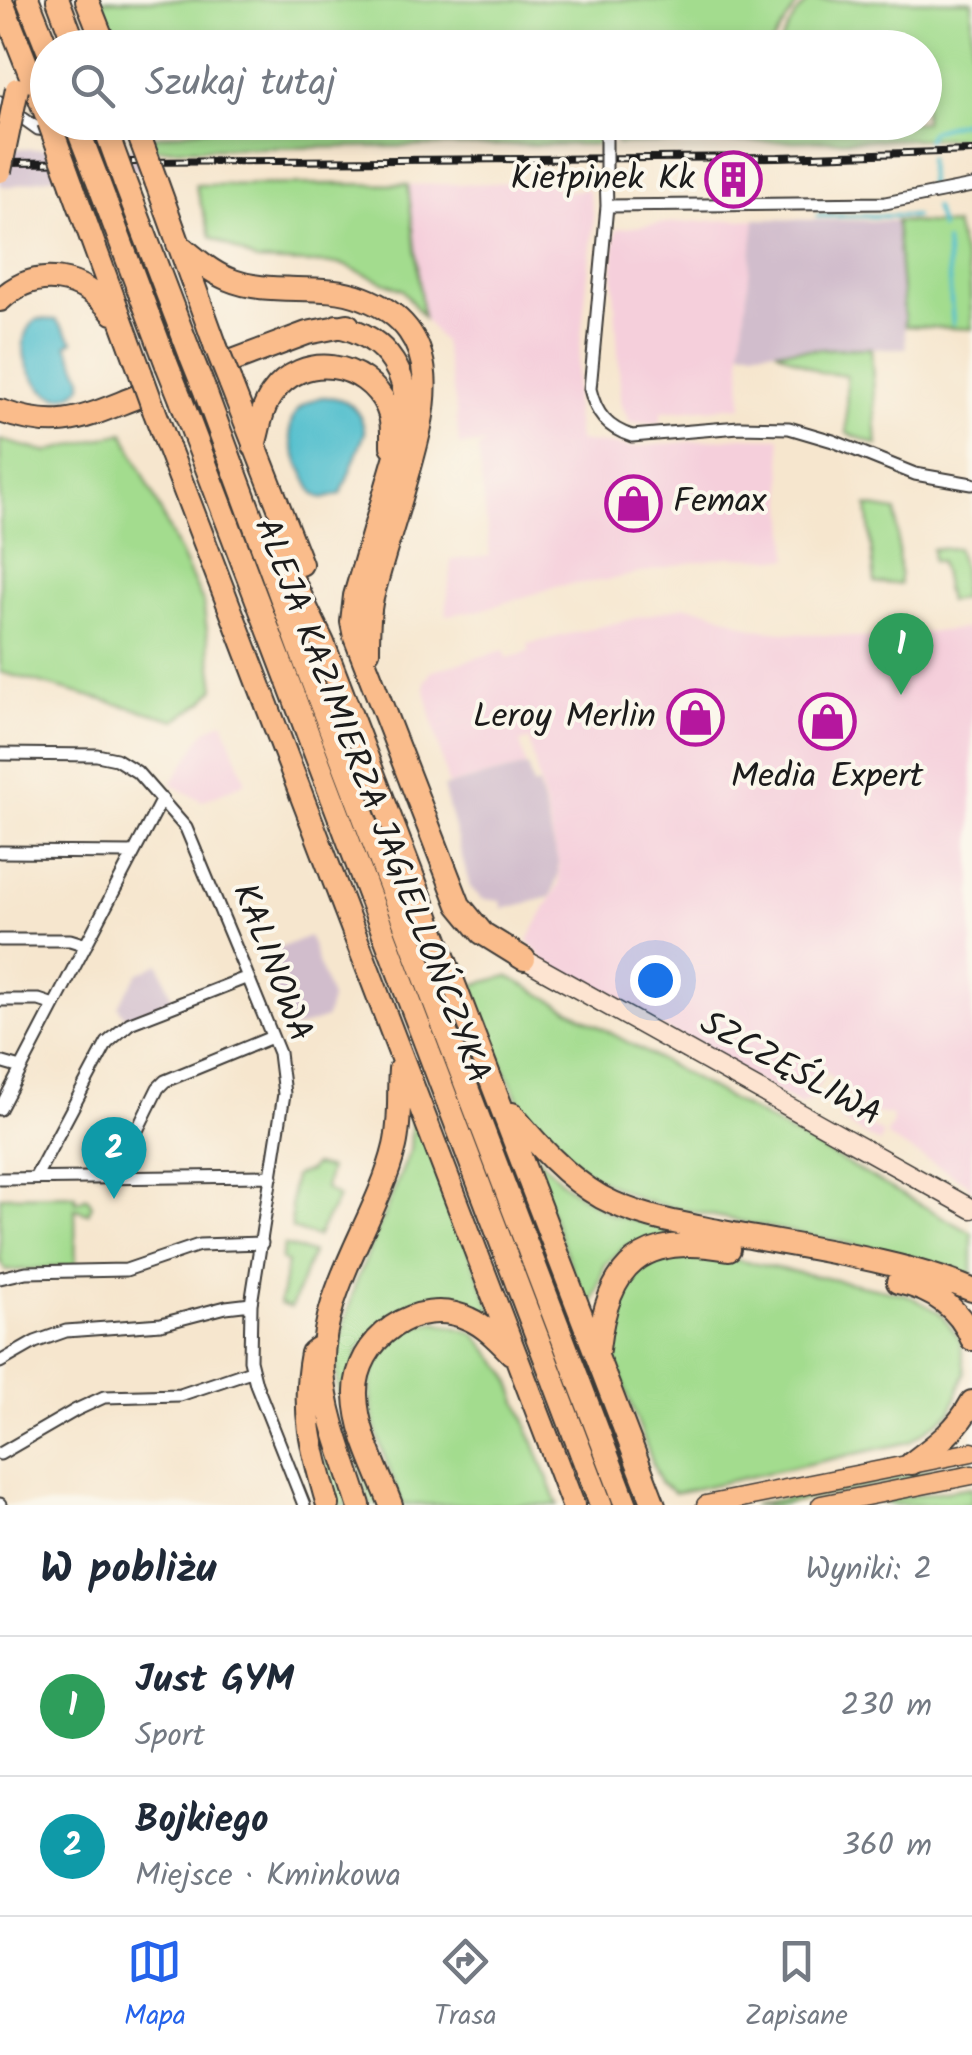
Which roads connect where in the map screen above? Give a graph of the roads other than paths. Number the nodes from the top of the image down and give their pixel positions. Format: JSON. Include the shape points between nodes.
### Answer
{"nodes":[{"id":1,"x":1,"y":0,"type":"edge"},
{"id":2,"x":28,"y":0,"type":"edge"},
{"id":3,"x":58,"y":0,"type":"edge"},
{"id":4,"x":87,"y":0,"type":"edge"},
{"id":5,"x":40,"y":30,"type":"edge"},
{"id":6,"x":69,"y":30,"type":"edge"},
{"id":7,"x":99,"y":30,"type":"edge"},
{"id":8,"x":22,"y":54,"type":"junction"},
{"id":9,"x":30,"y":74,"type":"edge"},
{"id":10,"x":8,"y":96,"type":"edge"},
{"id":11,"x":30,"y":125,"type":"edge"},
{"id":12,"x":55,"y":140,"type":"edge"},
{"id":13,"x":82,"y":140,"type":"edge"},
{"id":14,"x":110,"y":140,"type":"edge"},
{"id":15,"x":144,"y":140,"type":"edge"},
{"id":16,"x":605,"y":140,"type":"edge"},
{"id":17,"x":0,"y":171,"type":"edge"},
{"id":18,"x":972,"y":186,"type":"edge"},
{"id":19,"x":607,"y":206,"type":"junction"},
{"id":20,"x":178,"y":244,"type":"junction"},
{"id":21,"x":0,"y":300,"type":"edge"},
{"id":22,"x":122,"y":324,"type":"junction"},
{"id":23,"x":337,"y":326,"type":"junction"},
{"id":24,"x":225,"y":364,"type":"junction"},
{"id":25,"x":145,"y":394,"type":"junction"},
{"id":26,"x":0,"y":396,"type":"edge"},
{"id":27,"x":424,"y":410,"type":"junction"},
{"id":28,"x":8,"y":413,"type":"edge"},
{"id":29,"x":254,"y":446,"type":"junction"},
{"id":30,"x":395,"y":458,"type":"junction"},
{"id":31,"x":972,"y":484,"type":"edge"},
{"id":32,"x":246,"y":498,"type":"junction"},
{"id":33,"x":323,"y":643,"type":"junction"},
{"id":34,"x":368,"y":668,"type":"junction"},
{"id":35,"x":0,"y":754,"type":"edge"},
{"id":36,"x":162,"y":799,"type":"junction"},
{"id":37,"x":0,"y":852,"type":"edge"},
{"id":38,"x":133,"y":853,"type":"junction"},
{"id":39,"x":0,"y":940,"type":"edge"},
{"id":40,"x":86,"y":944,"type":"junction"},
{"id":41,"x":524,"y":960,"type":"joint"},
{"id":42,"x":248,"y":977,"type":"junction"},
{"id":43,"x":0,"y":1000,"type":"edge"},
{"id":44,"x":54,"y":1005,"type":"junction"},
{"id":45,"x":272,"y":1037,"type":"junction"},
{"id":46,"x":0,"y":1062,"type":"edge"},
{"id":47,"x":404,"y":1062,"type":"junction"},
{"id":48,"x":21,"y":1068,"type":"junction"},
{"id":49,"x":498,"y":1096,"type":"junction"},
{"id":50,"x":0,"y":1109,"type":"edge"},
{"id":51,"x":272,"y":1176,"type":"junction"},
{"id":52,"x":114,"y":1177,"type":"junction"},
{"id":53,"x":35,"y":1178,"type":"junction"},
{"id":54,"x":0,"y":1179,"type":"edge"},
{"id":55,"x":972,"y":1209,"type":"edge"},
{"id":56,"x":262,"y":1243,"type":"junction"},
{"id":57,"x":0,"y":1278,"type":"edge"},
{"id":58,"x":972,"y":1290,"type":"edge"},
{"id":59,"x":251,"y":1304,"type":"junction"},
{"id":60,"x":972,"y":1338,"type":"edge"},
{"id":61,"x":324,"y":1344,"type":"junction"},
{"id":62,"x":597,"y":1352,"type":"junction"},
{"id":63,"x":516,"y":1358,"type":"junction"},
{"id":64,"x":0,"y":1362,"type":"edge"},
{"id":65,"x":252,"y":1370,"type":"junction"},
{"id":66,"x":972,"y":1402,"type":"edge"},
{"id":67,"x":972,"y":1452,"type":"edge"},
{"id":68,"x":0,"y":1454,"type":"edge"},
{"id":69,"x":912,"y":1463,"type":"junction"},
{"id":70,"x":972,"y":1475,"type":"edge"},
{"id":71,"x":304,"y":1505,"type":"edge"},
{"id":72,"x":328,"y":1505,"type":"edge"},
{"id":73,"x":359,"y":1505,"type":"edge"},
{"id":74,"x":391,"y":1505,"type":"edge"},
{"id":75,"x":572,"y":1505,"type":"edge"},
{"id":76,"x":602,"y":1505,"type":"edge"},
{"id":77,"x":626,"y":1505,"type":"edge"},
{"id":78,"x":654,"y":1505,"type":"edge"},
{"id":79,"x":706,"y":1505,"type":"edge"},
{"id":80,"x":821,"y":1505,"type":"edge"}],
"edges":[{"from":1,"to":8,"type":"highway"},
{"from":2,"to":5,"type":"highway"},
{"from":3,"to":6,"type":"highway"},
{"from":4,"to":7,"type":"highway"},
{"from":8,"to":9,"type":"highway"},
{"from":8,"to":10,"type":"highway"},
{"from":10,"to":11,"type":"street"},
{"from":10,"to":17,"type":"highway","bridge":true},
{"from":12,"to":22,"type":"highway","bridge":true},
{"from":13,"to":76,"type":"highway","name":"ALEJA KAZIMIERZA JAGIELLOŃCZYKA","bridge":true},
{"from":14,"to":32,"type":"highway","name":"ALEJA KAZIMIERZA JAGIELLOŃCZYKA","bridge":true},
{"from":15,"to":20,"type":"highway","bridge":true},
{"from":16,"to":19,"type":"street","bridge":true},
{"from":18,"to":19,"type":"street","via":[[886,203]]},
{"from":19,"to":31,"type":"street","via":[[590,389],[602,420],[640,436],[790,428],[915,474]]},
{"from":20,"to":24,"type":"highway"},
{"from":20,"to":27,"type":"highway","via":[[241,283],[333,290],[382,306],[422,358]]},
{"from":21,"to":22,"type":"highway","via":[[26,282],[63,278],[98,296]]},
{"from":22,"to":25,"type":"highway"},
{"from":23,"to":24,"type":"highway"},
{"from":23,"to":27,"type":"highway","via":[[369,327],[397,340],[412,362]]},
{"from":23,"to":30,"type":"highway","via":[[374,339],[400,374],[406,414]]},
{"from":24,"to":29,"type":"highway"},
{"from":25,"to":28,"type":"highway","via":[[63,422]]},
{"from":25,"to":47,"type":"highway"},
{"from":26,"to":28,"type":"highway"},
{"from":27,"to":34,"type":"highway","via":[[371,602]]},
{"from":29,"to":30,"type":"highway","via":[[263,410],[279,385],[304,370],[332,366],[358,374],[380,395],[389,410]]},
{"from":29,"to":33,"type":"highway","via":[[324,623]]},
{"from":30,"to":34,"type":"highway","via":[[352,612]]},
{"from":32,"to":33,"type":"highway","via":[[280,550]]},
{"from":32,"to":77,"type":"highway","name":"ALEJA KAZIMIERZA JAGIELLOŃCZYKA"},
{"from":33,"to":49,"type":"highway"},
{"from":34,"to":41,"type":"highway","via":[[459,906],[482,933]]},
{"from":35,"to":36,"type":"street","name":"KALINOWA","via":[[116,759]]},
{"from":36,"to":38,"type":"street"},
{"from":36,"to":42,"type":"street","name":"KALINOWA","via":[[186,828]]},
{"from":37,"to":38,"type":"street"},
{"from":38,"to":40,"type":"street"},
{"from":39,"to":40,"type":"street"},
{"from":40,"to":44,"type":"street"},
{"from":41,"to":55,"type":"street","name":"SZCZĘŚLIWA"},
{"from":42,"to":45,"type":"street","name":"KALINOWA"},
{"from":42,"to":53,"type":"street","via":[[116,1033]]},
{"from":43,"to":44,"type":"street"},
{"from":44,"to":48,"type":"street"},
{"from":45,"to":51,"type":"street","name":"KALINOWA","via":[[284,1094]]},
{"from":45,"to":52,"type":"street","via":[[165,1081]]},
{"from":46,"to":48,"type":"street"},
{"from":47,"to":61,"type":"highway","via":[[394,1148],[330,1310]]},
{"from":47,"to":63,"type":"highway"},
{"from":48,"to":50,"type":"street"},
{"from":49,"to":58,"type":"highway","via":[[567,1172],[628,1210],[908,1269]]},
{"from":49,"to":62,"type":"highway"},
{"from":51,"to":52,"type":"street"},
{"from":51,"to":56,"type":"street","name":"KALINOWA"},
{"from":52,"to":53,"type":"street"},
{"from":53,"to":54,"type":"street"},
{"from":56,"to":57,"type":"street","via":[[199,1245],[126,1270]]},
{"from":56,"to":59,"type":"street","name":"KALINOWA"},
{"from":59,"to":64,"type":"street","via":[[162,1324],[66,1332]]},
{"from":59,"to":65,"type":"street","name":"KALINOWA"},
{"from":60,"to":62,"type":"highway","via":[[947,1304],[906,1283],[682,1244],[648,1252],[619,1276],[604,1306]]},
{"from":61,"to":72,"type":"highway","via":[[312,1353],[305,1387],[310,1443]]},
{"from":61,"to":73,"type":"highway","via":[[327,1398]]},
{"from":62,"to":78,"type":"highway"},
{"from":63,"to":74,"type":"highway","via":[[482,1326],[456,1314],[411,1318],[374,1341],[356,1395]]},
{"from":63,"to":75,"type":"highway"},
{"from":65,"to":68,"type":"street","via":[[180,1395],[104,1397]]},
{"from":65,"to":71,"type":"street","name":"KALINOWA"},
{"from":66,"to":69,"type":"highway","via":[[944,1440]]},
{"from":67,"to":69,"type":"main road"},
{"from":69,"to":79,"type":"main road"},
{"from":70,"to":80,"type":"main road"}]}
